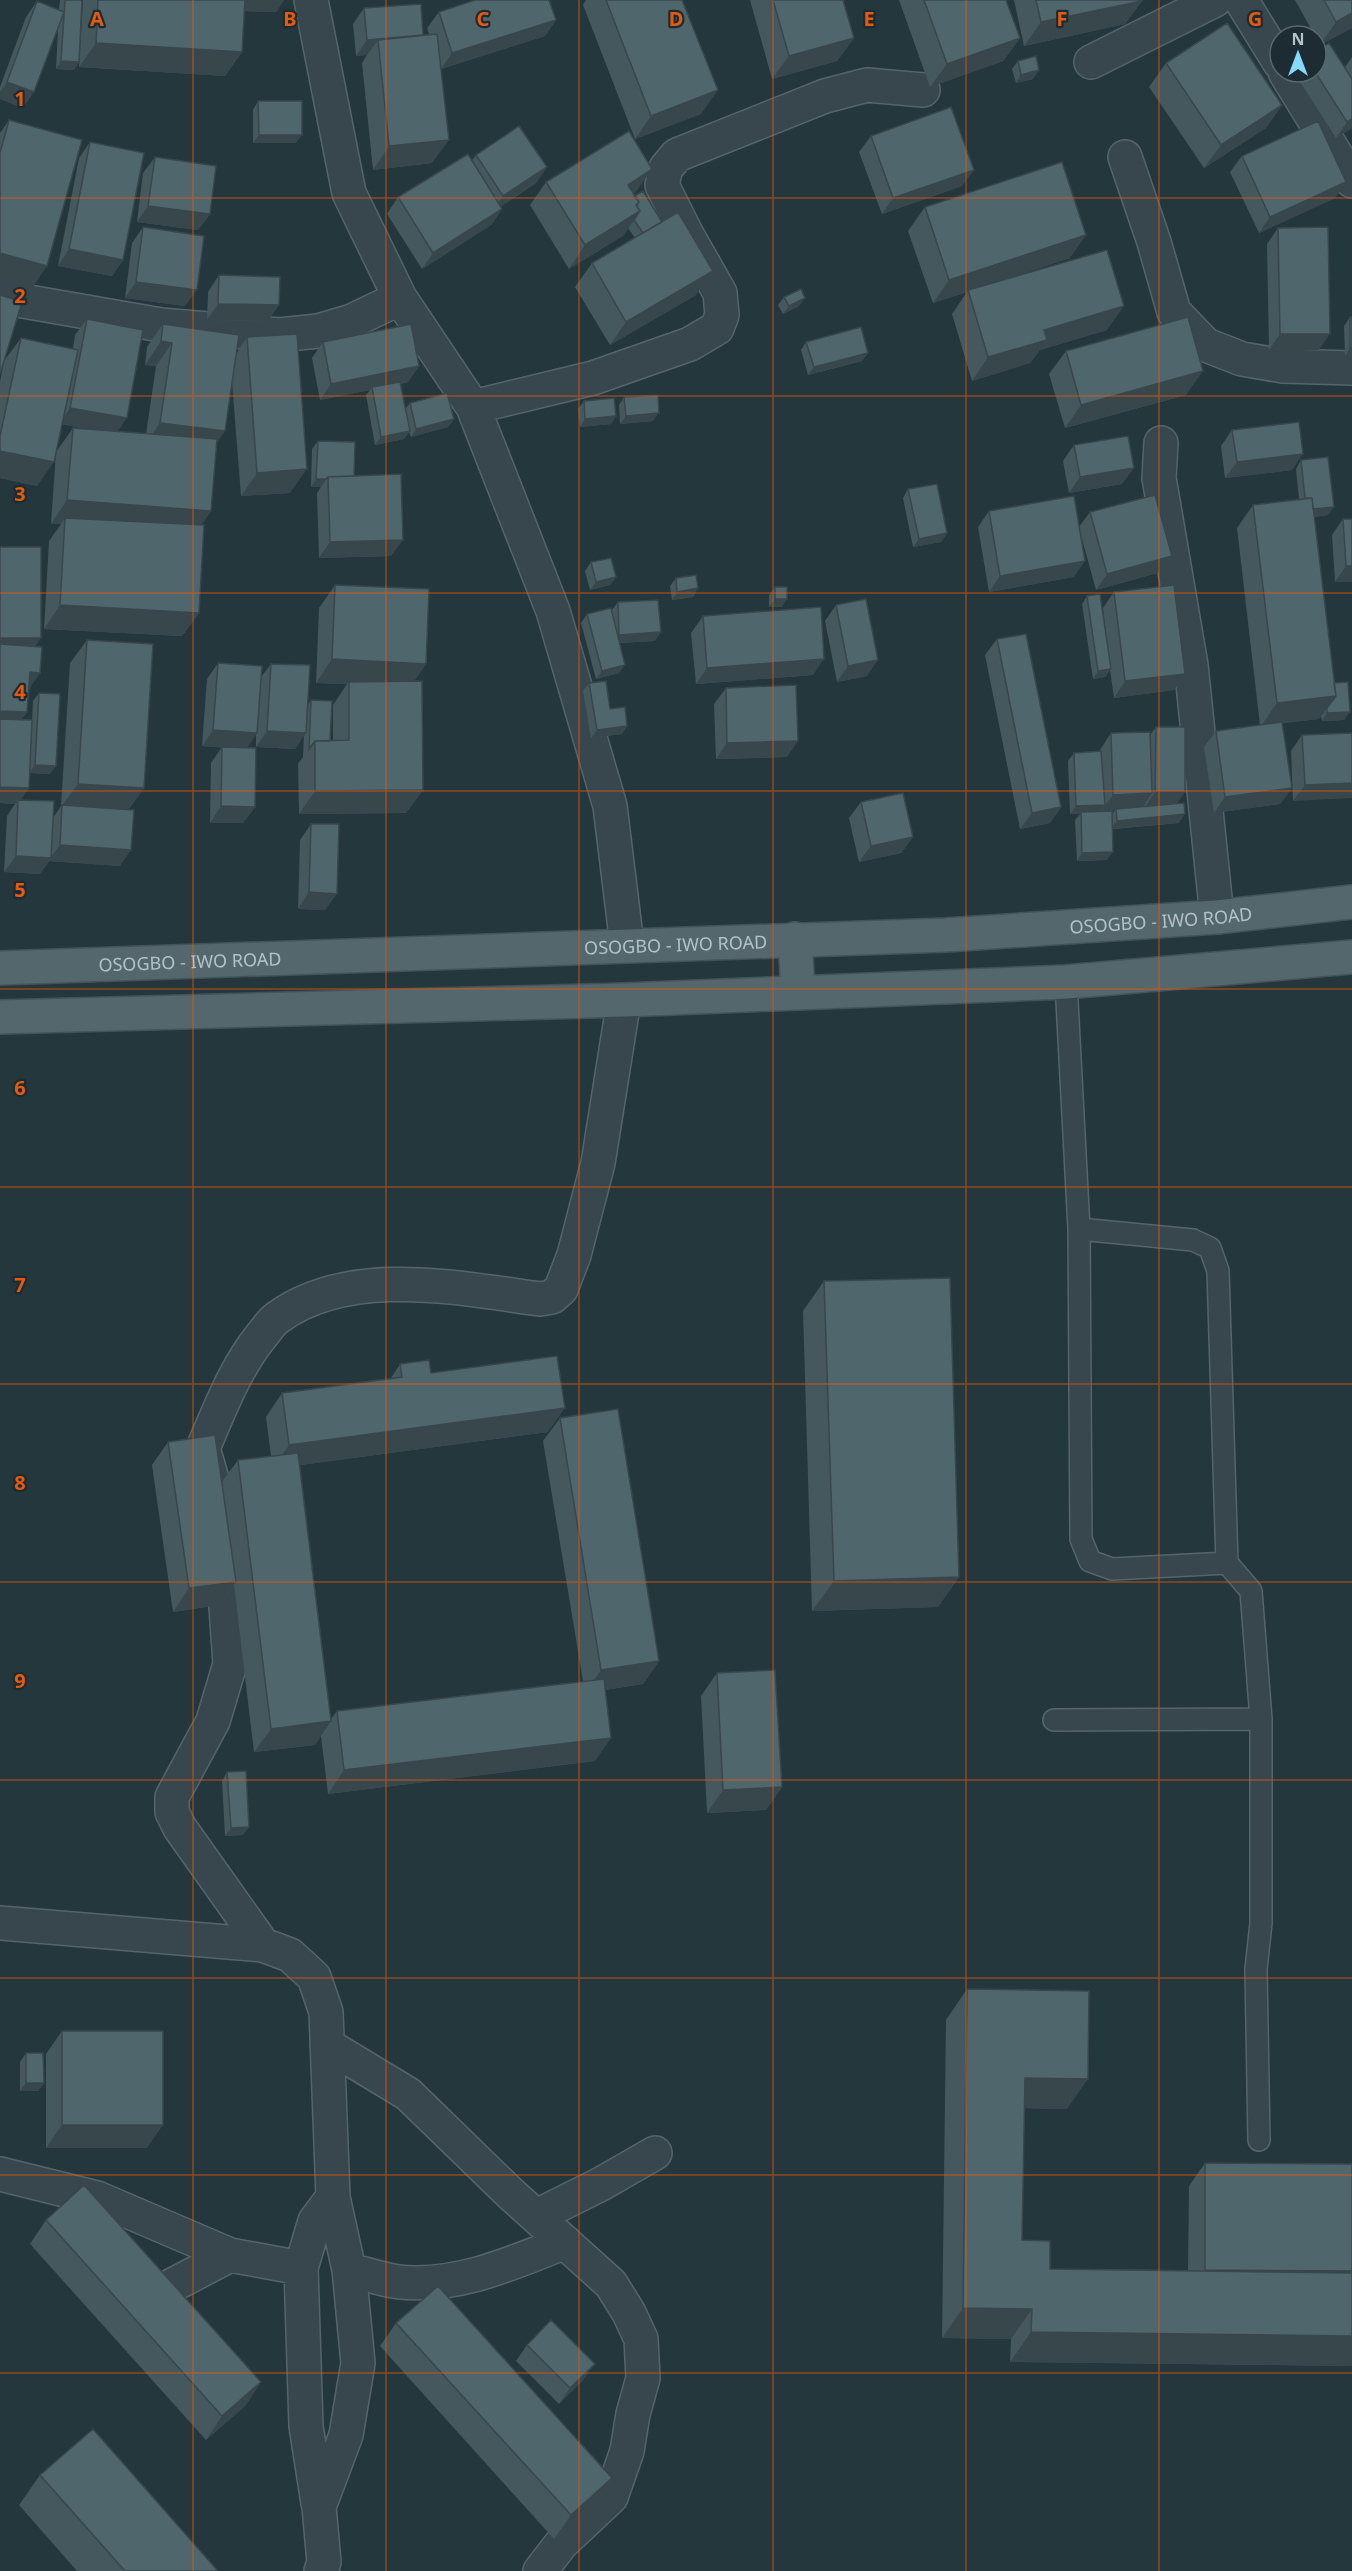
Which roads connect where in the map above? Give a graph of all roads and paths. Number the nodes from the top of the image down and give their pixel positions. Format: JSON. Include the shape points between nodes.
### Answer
{"nodes":[{"id":1,"x":311,"y":0,"type":"edge"},
{"id":2,"x":1215,"y":0,"type":"edge"},
{"id":3,"x":1241,"y":0,"type":"edge"},
{"id":4,"x":1268,"y":44,"type":"edge"},
{"id":5,"x":1091,"y":62,"type":"dead end"},
{"id":6,"x":1292,"y":84,"type":"edge"},
{"id":7,"x":923,"y":90,"type":"dead end"},
{"id":8,"x":1125,"y":157,"type":"dead end"},
{"id":9,"x":1352,"y":181,"type":"edge"},
{"id":10,"x":0,"y":297,"type":"edge"},
{"id":11,"x":400,"y":298,"type":"junction"},
{"id":12,"x":1352,"y":368,"type":"edge"},
{"id":13,"x":473,"y":407,"type":"junction"},
{"id":14,"x":1161,"y":442,"type":"dead end"},
{"id":15,"x":1352,"y":902,"type":"edge"},
{"id":16,"x":1217,"y":917,"type":"junction"},
{"id":17,"x":795,"y":939,"type":"junction"},
{"id":18,"x":627,"y":945,"type":"junction"},
{"id":19,"x":1352,"y":957,"type":"edge"},
{"id":20,"x":0,"y":968,"type":"edge"},
{"id":21,"x":1066,"y":982,"type":"junction"},
{"id":22,"x":798,"y":993,"type":"junction"},
{"id":23,"x":624,"y":1000,"type":"junction"},
{"id":24,"x":0,"y":1017,"type":"edge"},
{"id":25,"x":1079,"y":1228,"type":"junction"},
{"id":26,"x":1227,"y":1563,"type":"junction"},
{"id":27,"x":1261,"y":1719,"type":"junction"},
{"id":28,"x":1054,"y":1720,"type":"dead end"},
{"id":29,"x":0,"y":1923,"type":"edge"},
{"id":30,"x":263,"y":1945,"type":"junction"},
{"id":31,"x":327,"y":2046,"type":"junction"},
{"id":32,"x":1259,"y":2140,"type":"dead end"},
{"id":33,"x":655,"y":2153,"type":"dead end"},
{"id":34,"x":0,"y":2174,"type":"edge"},
{"id":35,"x":333,"y":2196,"type":"junction"},
{"id":36,"x":537,"y":2216,"type":"junction"},
{"id":37,"x":565,"y":2242,"type":"junction"},
{"id":38,"x":230,"y":2255,"type":"junction"},
{"id":39,"x":301,"y":2268,"type":"junction"},
{"id":40,"x":350,"y":2270,"type":"junction"},
{"id":41,"x":171,"y":2286,"type":"edge"},
{"id":42,"x":319,"y":2507,"type":"junction"},
{"id":43,"x":324,"y":2568,"type":"edge"},
{"id":44,"x":540,"y":2571,"type":"edge"}],
"edges":[{"from":1,"to":11,"type":"street","via":[[350,193]]},
{"from":2,"to":5,"type":"street"},
{"from":3,"to":4,"type":"street"},
{"from":6,"to":9,"type":"street"},
{"from":7,"to":13,"type":"street","via":[[867,85],[825,96],[677,155],[666,168],[662,185],[720,293],[722,315],[717,328],[690,344],[593,378]]},
{"from":8,"to":12,"type":"street","via":[[1174,312],[1206,345],[1242,359],[1283,366]]},
{"from":10,"to":11,"type":"street","via":[[161,325],[279,335],[352,321]]},
{"from":11,"to":13,"type":"street"},
{"from":13,"to":18,"type":"street","via":[[553,611],[610,806]]},
{"from":14,"to":16,"type":"street","via":[[1159,478],[1191,665]]},
{"from":15,"to":16,"type":"main road","name":"OSOGBO - IWO ROAD"},
{"from":16,"to":17,"type":"main road","name":"OSOGBO - IWO ROAD"},
{"from":17,"to":18,"type":"main road","name":"OSOGBO - IWO ROAD"},
{"from":17,"to":22,"type":"main road"},
{"from":18,"to":20,"type":"main road","name":"OSOGBO - IWO ROAD"},
{"from":19,"to":21,"type":"main road"},
{"from":21,"to":22,"type":"main road"},
{"from":21,"to":25,"type":"lane"},
{"from":22,"to":23,"type":"main road"},
{"from":23,"to":24,"type":"main road"},
{"from":23,"to":30,"type":"street","via":[[598,1163],[574,1255],[561,1288],[552,1297],[540,1299],[440,1286],[370,1286],[319,1295],[276,1318],[246,1355],[203,1448],[215,1491],[230,1664],[213,1720],[172,1797],[172,1812]]},
{"from":25,"to":26,"type":"lane","via":[[1193,1240],[1210,1248],[1218,1271]]},
{"from":25,"to":26,"type":"lane","via":[[1081,1539],[1090,1561],[1112,1569]]},
{"from":26,"to":27,"type":"lane","via":[[1251,1591]]},
{"from":27,"to":28,"type":"lane"},
{"from":27,"to":32,"type":"lane","via":[[1261,1923],[1256,1969]]},
{"from":29,"to":30,"type":"street"},
{"from":30,"to":31,"type":"street","via":[[290,1955],[314,1977],[326,2012]]},
{"from":31,"to":35,"type":"street"},
{"from":31,"to":36,"type":"street","via":[[408,2094]]},
{"from":33,"to":36,"type":"street"},
{"from":34,"to":38,"type":"street","via":[[97,2198]]},
{"from":35,"to":39,"type":"street","via":[[315,2221]]},
{"from":35,"to":40,"type":"street"},
{"from":36,"to":37,"type":"street"},
{"from":37,"to":40,"type":"street","via":[[460,2279],[399,2282]]},
{"from":37,"to":44,"type":"street","via":[[611,2284],[629,2313],[641,2339],[643,2378],[627,2451],[611,2497],[561,2544]]},
{"from":38,"to":39,"type":"street"},
{"from":38,"to":41,"type":"street"},
{"from":39,"to":42,"type":"street","via":[[306,2426]]},
{"from":40,"to":42,"type":"street","via":[[358,2363],[346,2435]]},
{"from":42,"to":43,"type":"street"}]}
